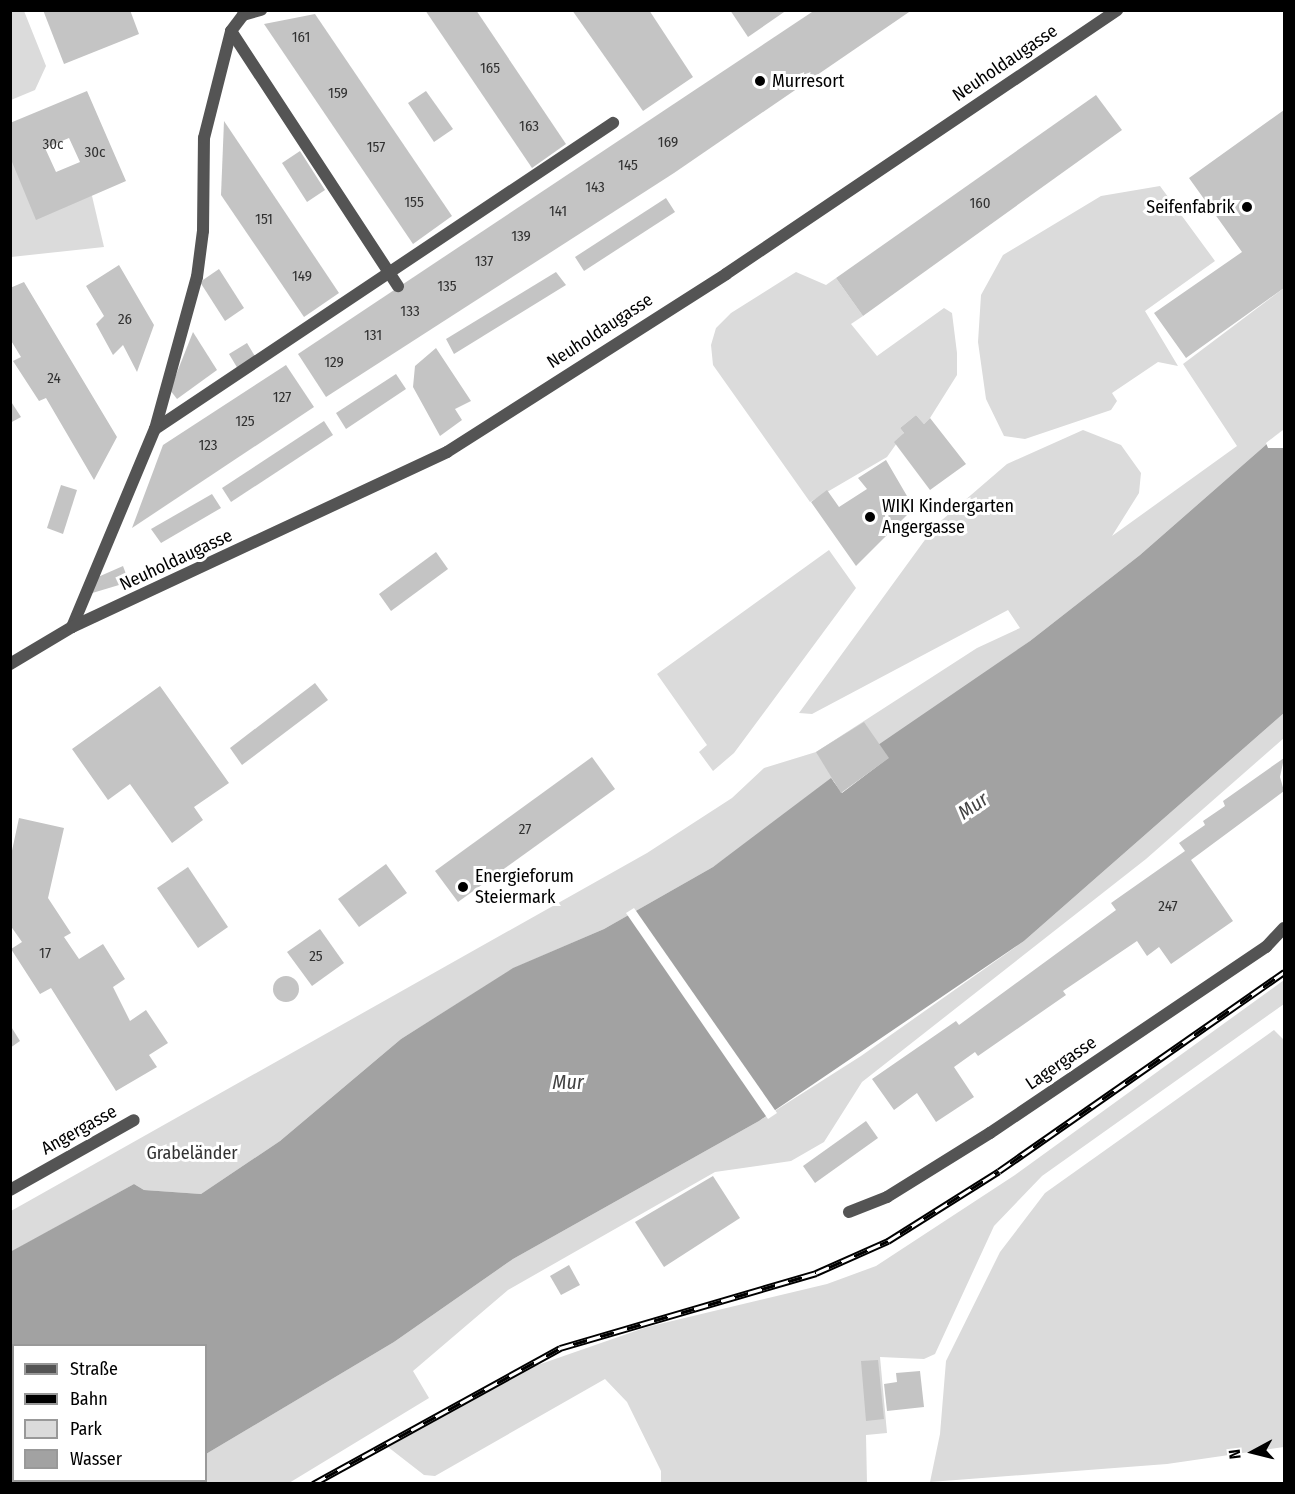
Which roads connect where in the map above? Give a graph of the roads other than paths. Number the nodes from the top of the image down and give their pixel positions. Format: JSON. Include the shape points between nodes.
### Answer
{"nodes":[{"id":1,"x":261,"y":10,"type":"edge"},
{"id":2,"x":1117,"y":10,"type":"edge"},
{"id":3,"x":231,"y":31,"type":"junction"},
{"id":4,"x":613,"y":123,"type":"dead end"},
{"id":5,"x":389,"y":274,"type":"junction"},
{"id":6,"x":398,"y":286,"type":"dead end"},
{"id":7,"x":155,"y":429,"type":"junction"},
{"id":8,"x":72,"y":627,"type":"junction"},
{"id":9,"x":10,"y":664,"type":"edge"},
{"id":10,"x":1284,"y":928,"type":"edge"},
{"id":11,"x":134,"y":1120,"type":"dead end"},
{"id":12,"x":10,"y":1190,"type":"edge"},
{"id":13,"x":849,"y":1212,"type":"dead end"}],
"edges":[{"from":1,"to":3,"type":"street","via":[[243,15]]},
{"from":2,"to":8,"type":"street","name":"Neuholdaugasse","via":[[726,274],[447,452]]},
{"from":3,"to":5,"type":"street"},
{"from":3,"to":7,"type":"street","name":"Neuholdaugasse","via":[[204,138],[203,231],[197,277]]},
{"from":4,"to":5,"type":"street"},
{"from":5,"to":6,"type":"street"},
{"from":5,"to":7,"type":"street"},
{"from":7,"to":8,"type":"street","name":"Neuholdaugasse"},
{"from":8,"to":9,"type":"street","name":"Neuholdaugasse"},
{"from":10,"to":13,"type":"street","name":"Lagergasse","via":[[1266,947],[990,1133],[887,1197]]},
{"from":11,"to":12,"type":"street","name":"Angergasse"}]}
